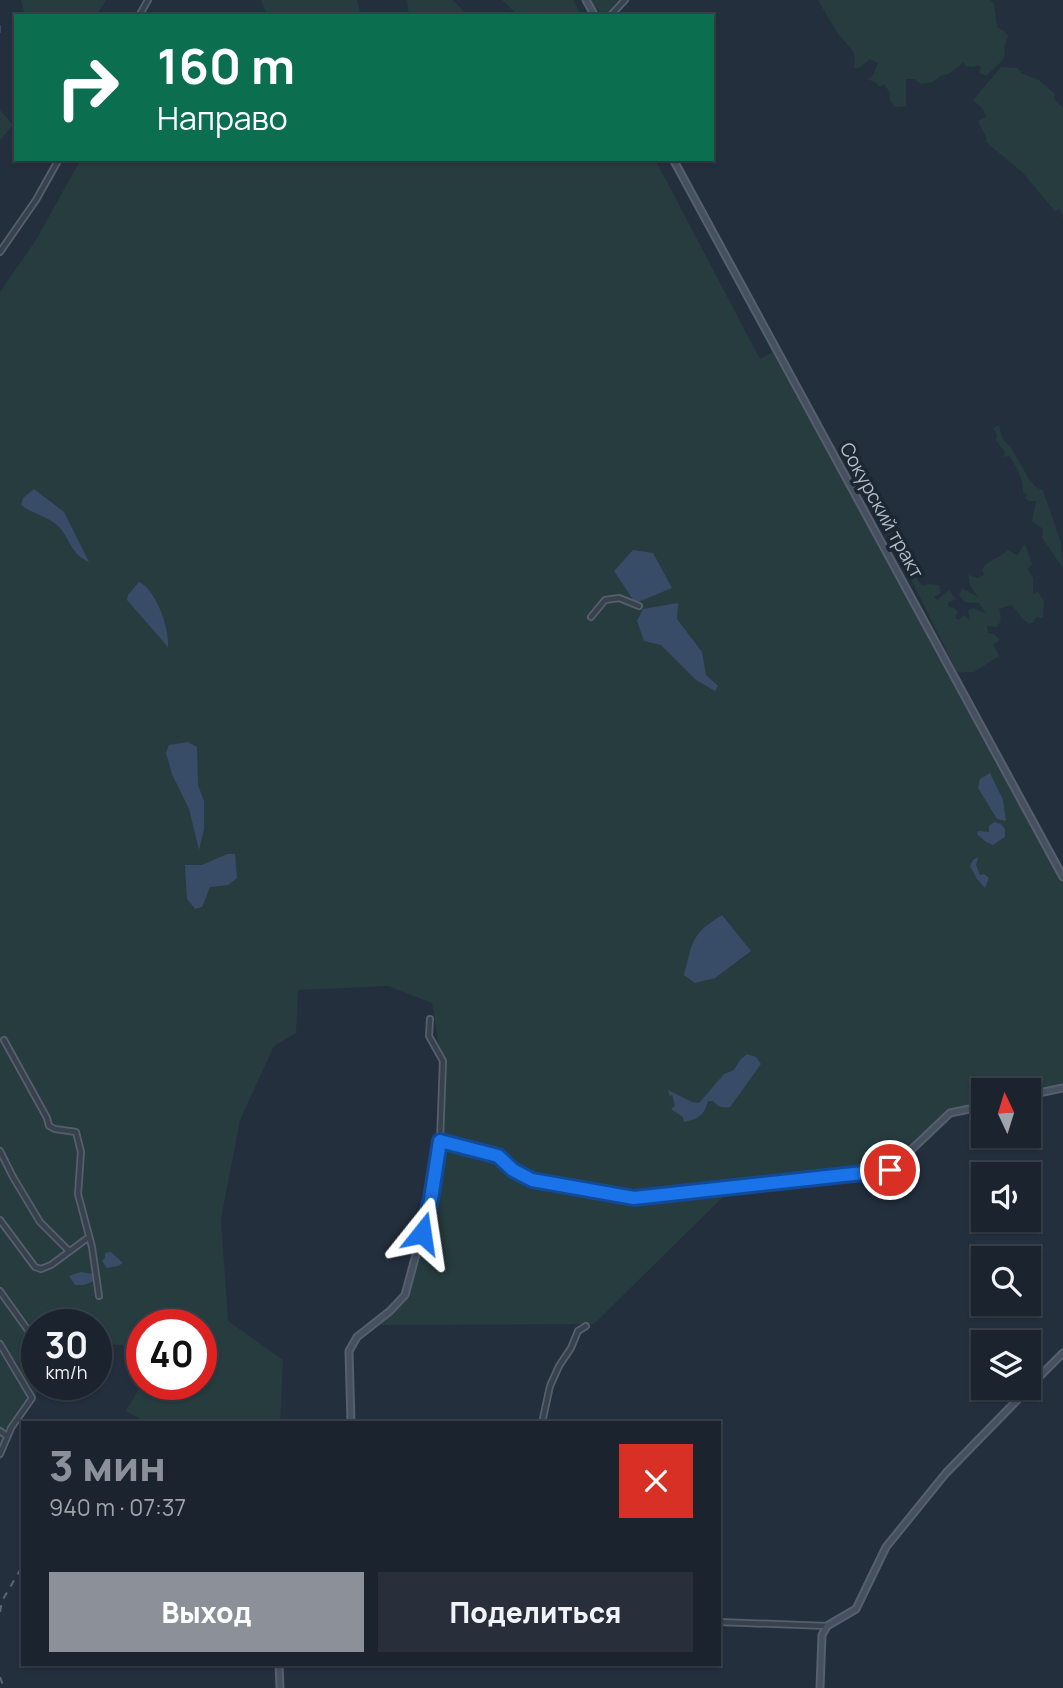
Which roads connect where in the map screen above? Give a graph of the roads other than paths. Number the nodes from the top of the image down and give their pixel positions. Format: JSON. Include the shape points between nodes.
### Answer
{"nodes":[{"id":1,"x":625,"y":0,"type":"edge"},
{"id":2,"x":612,"y":14,"type":"edge"},
{"id":3,"x":58,"y":161,"type":"edge"},
{"id":4,"x":674,"y":161,"type":"edge"},
{"id":5,"x":0,"y":252,"type":"edge"},
{"id":6,"x":639,"y":606,"type":"dead end"},
{"id":7,"x":591,"y":617,"type":"dead end"},
{"id":8,"x":1062,"y":874,"type":"edge"},
{"id":9,"x":429,"y":1019,"type":"dead end"},
{"id":10,"x":4,"y":1040,"type":"dead end"},
{"id":11,"x":1063,"y":1088,"type":"edge"},
{"id":12,"x":1041,"y":1093,"type":"edge"},
{"id":13,"x":971,"y":1109,"type":"edge"},
{"id":14,"x":440,"y":1141,"type":"junction"},
{"id":15,"x":0,"y":1151,"type":"edge"},
{"id":16,"x":0,"y":1220,"type":"edge"},
{"id":17,"x":89,"y":1237,"type":"junction"},
{"id":18,"x":69,"y":1251,"type":"junction"},
{"id":19,"x":0,"y":1292,"type":"edge"},
{"id":20,"x":99,"y":1296,"type":"dead end"},
{"id":21,"x":21,"y":1321,"type":"edge"},
{"id":22,"x":586,"y":1326,"type":"dead end"},
{"id":23,"x":0,"y":1344,"type":"edge"},
{"id":24,"x":1063,"y":1353,"type":"edge"},
{"id":25,"x":1041,"y":1376,"type":"edge"},
{"id":26,"x":1017,"y":1400,"type":"edge"},
{"id":27,"x":351,"y":1421,"type":"edge"},
{"id":28,"x":542,"y":1421,"type":"edge"},
{"id":29,"x":0,"y":1431,"type":"edge"},
{"id":30,"x":8,"y":1436,"type":"junction"},
{"id":31,"x":0,"y":1454,"type":"edge"},
{"id":32,"x":721,"y":1622,"type":"edge"},
{"id":33,"x":827,"y":1626,"type":"junction"},
{"id":34,"x":279,"y":1666,"type":"edge"},
{"id":35,"x":280,"y":1688,"type":"edge"},
{"id":36,"x":820,"y":1688,"type":"edge"}],
"edges":[{"from":1,"to":2,"type":"street"},
{"from":3,"to":5,"type":"street"},
{"from":4,"to":8,"type":"street","name":"Сокурский тракт"},
{"from":6,"to":7,"type":"street","via":[[619,598],[605,600]]},
{"from":9,"to":14,"type":"street","via":[[429,1036],[443,1061]]},
{"from":10,"to":17,"type":"street","via":[[49,1126],[76,1132],[81,1152],[78,1195]]},
{"from":11,"to":12,"type":"street"},
{"from":13,"to":14,"type":"street","via":[[950,1113],[890,1170],[634,1198],[532,1180],[498,1156]]},
{"from":14,"to":27,"type":"street","via":[[431,1199],[405,1295],[356,1337],[349,1351]]},
{"from":15,"to":18,"type":"street","via":[[40,1222]]},
{"from":16,"to":18,"type":"street","via":[[35,1267],[51,1265]]},
{"from":17,"to":18,"type":"street"},
{"from":17,"to":20,"type":"street"},
{"from":19,"to":21,"type":"street"},
{"from":22,"to":28,"type":"street","via":[[578,1331],[559,1366]]},
{"from":23,"to":30,"type":"street","via":[[33,1398]]},
{"from":24,"to":25,"type":"street"},
{"from":26,"to":33,"type":"street","via":[[946,1473],[886,1547],[856,1609]]},
{"from":29,"to":30,"type":"street"},
{"from":30,"to":31,"type":"street"},
{"from":32,"to":33,"type":"street"},
{"from":33,"to":36,"type":"street","via":[[821,1635]]},
{"from":34,"to":35,"type":"street"}]}
